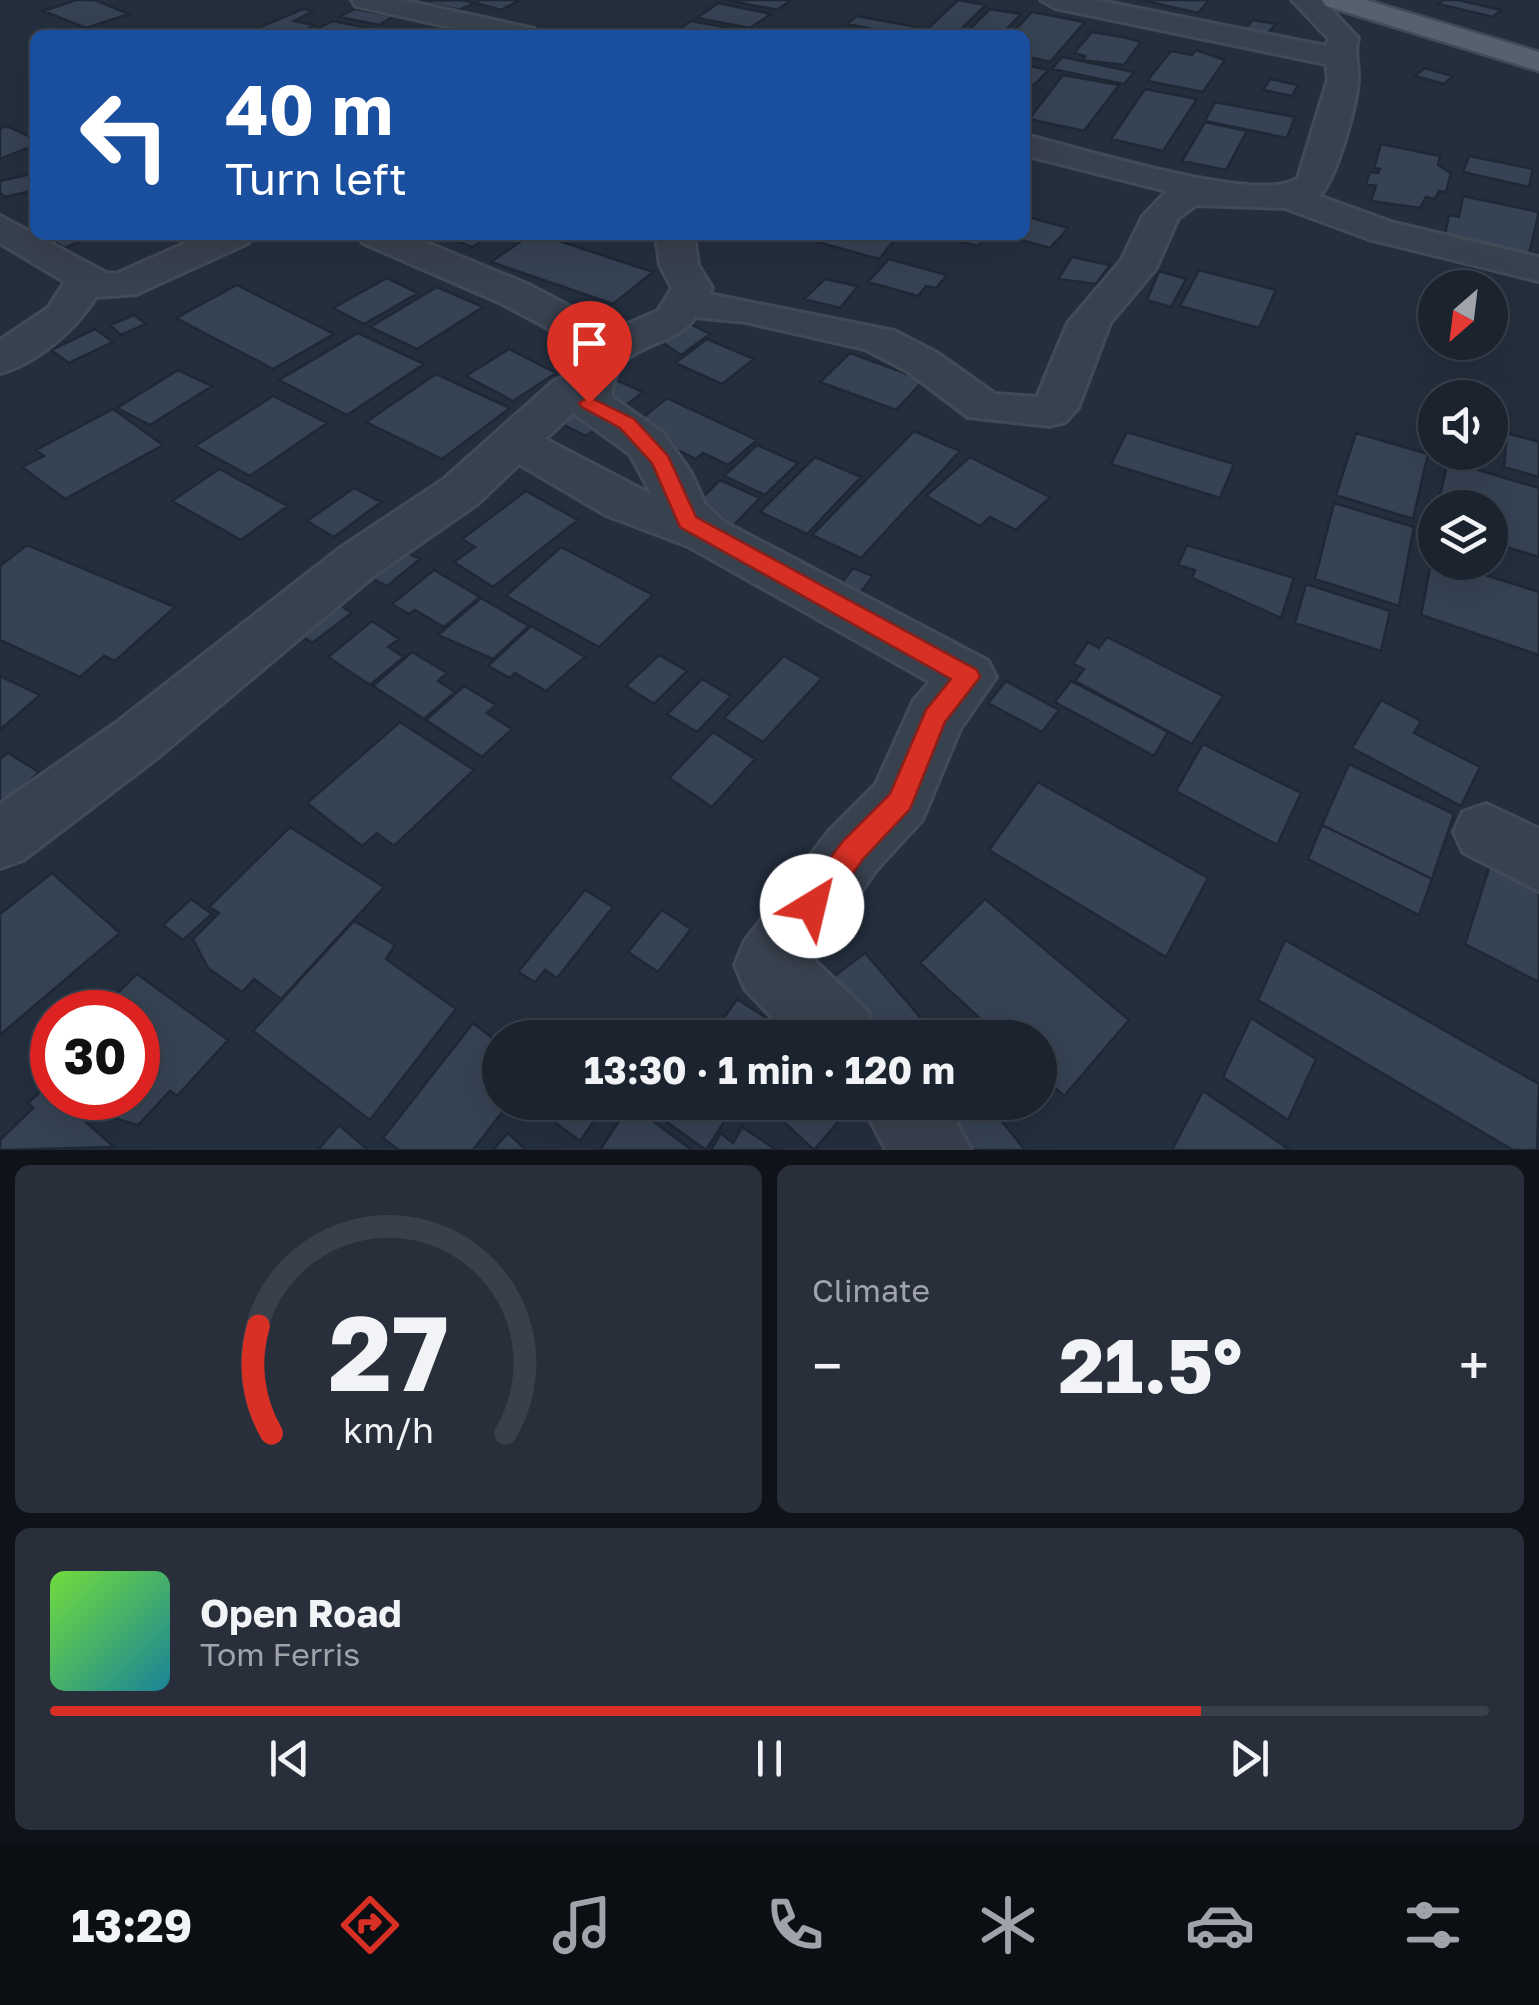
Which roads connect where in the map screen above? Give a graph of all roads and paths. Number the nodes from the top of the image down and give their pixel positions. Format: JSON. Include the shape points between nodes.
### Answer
{"nodes":[{"id":1,"x":366,"y":0,"type":"edge"},
{"id":2,"x":1055,"y":0,"type":"edge"},
{"id":3,"x":1306,"y":0,"type":"edge"},
{"id":4,"x":1336,"y":0,"type":"edge"},
{"id":5,"x":461,"y":30,"type":"edge"},
{"id":6,"x":1330,"y":50,"type":"junction"},
{"id":7,"x":1539,"y":62,"type":"edge"},
{"id":8,"x":1030,"y":147,"type":"edge"},
{"id":9,"x":1217,"y":192,"type":"junction"},
{"id":10,"x":1291,"y":198,"type":"junction"},
{"id":11,"x":0,"y":227,"type":"edge"},
{"id":12,"x":224,"y":240,"type":"edge"},
{"id":13,"x":388,"y":240,"type":"edge"},
{"id":14,"x":676,"y":240,"type":"edge"},
{"id":15,"x":1539,"y":270,"type":"edge"},
{"id":16,"x":88,"y":277,"type":"junction"},
{"id":17,"x":682,"y":304,"type":"junction"},
{"id":18,"x":0,"y":360,"type":"edge"},
{"id":19,"x":602,"y":363,"type":"junction"},
{"id":20,"x":516,"y":442,"type":"junction"},
{"id":21,"x":706,"y":534,"type":"junction"},
{"id":22,"x":0,"y":840,"type":"edge"},
{"id":23,"x":824,"y":1020,"type":"edge"},
{"id":24,"x":911,"y":1120,"type":"edge"},
{"id":25,"x":932,"y":1150,"type":"edge"}],
"edges":[{"from":1,"to":5,"type":"street"},
{"from":2,"to":6,"type":"street"},
{"from":3,"to":6,"type":"street","via":[[1344,38]]},
{"from":4,"to":7,"type":"main road"},
{"from":6,"to":10,"type":"street","via":[[1343,79],[1328,146],[1314,182]]},
{"from":8,"to":9,"type":"street"},
{"from":9,"to":10,"type":"street"},
{"from":9,"to":17,"type":"street","via":[[1183,196],[1156,220],[1142,260],[1090,321],[1049,412],[984,407],[879,340],[746,310]]},
{"from":10,"to":15,"type":"street","via":[[1382,231]]},
{"from":11,"to":16,"type":"street"},
{"from":12,"to":16,"type":"street","via":[[122,286]]},
{"from":13,"to":19,"type":"street","via":[[515,294]]},
{"from":14,"to":17,"type":"street","via":[[692,288]]},
{"from":16,"to":18,"type":"street","via":[[63,316]]},
{"from":17,"to":19,"type":"street","via":[[673,319]]},
{"from":19,"to":20,"type":"street"},
{"from":19,"to":21,"type":"street","via":[[589,403],[627,424],[661,461],[678,508]]},
{"from":20,"to":21,"type":"street","via":[[623,502]]},
{"from":20,"to":22,"type":"street","via":[[460,492],[357,562],[137,740]]},
{"from":21,"to":23,"type":"street","via":[[968,677],[935,717],[900,801],[853,850],[770,965]]},
{"from":24,"to":25,"type":"street"}]}
